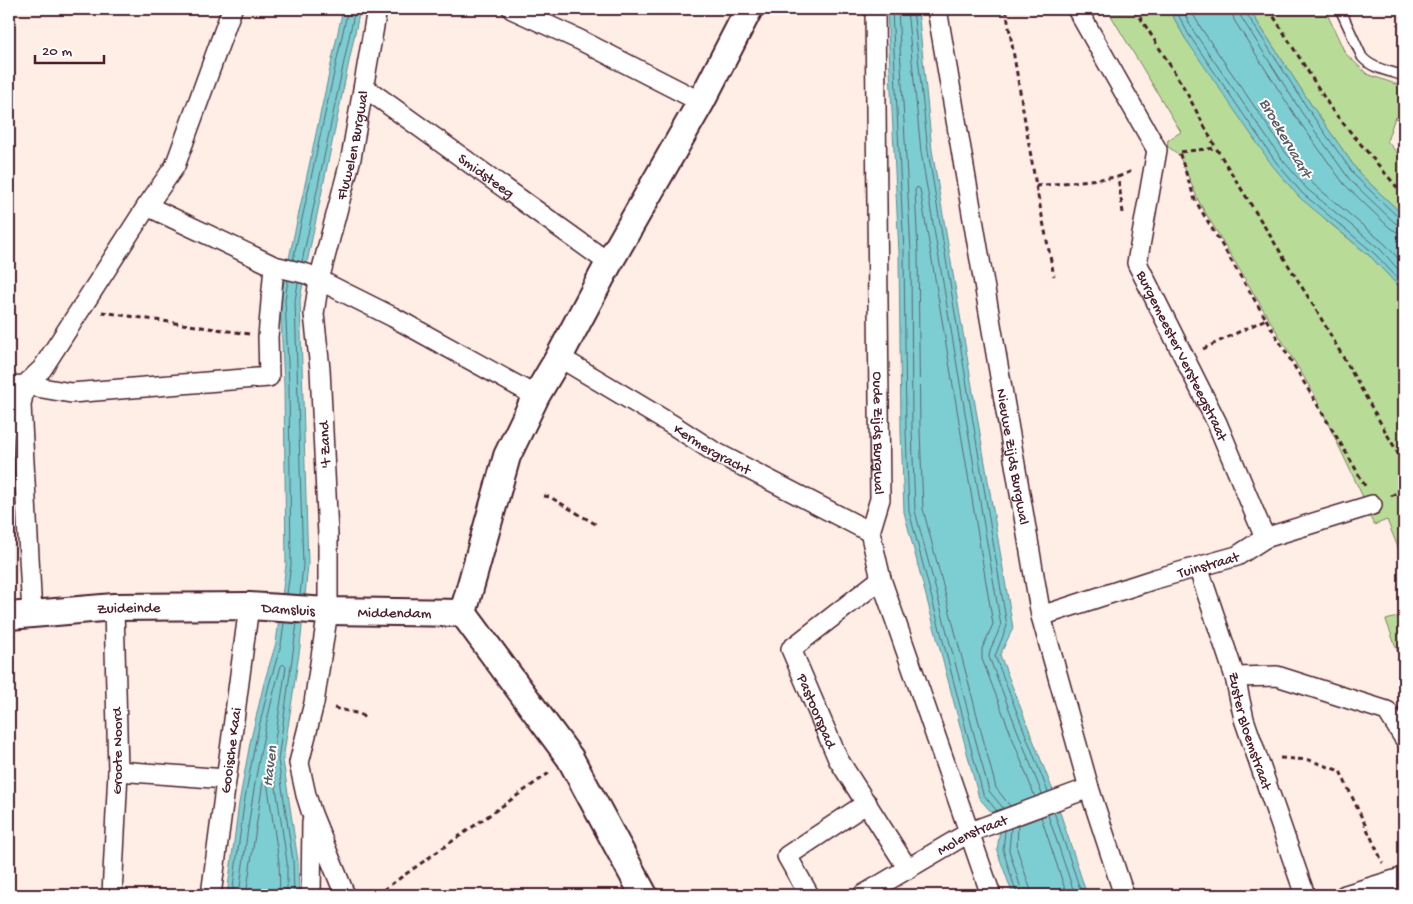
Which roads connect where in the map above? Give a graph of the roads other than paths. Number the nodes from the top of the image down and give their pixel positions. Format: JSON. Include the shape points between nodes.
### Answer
{"nodes":[{"id":1,"x":232,"y":9,"type":"edge"},
{"id":2,"x":377,"y":9,"type":"edge"},
{"id":3,"x":512,"y":9,"type":"edge"},
{"id":4,"x":749,"y":9,"type":"edge"},
{"id":5,"x":875,"y":9,"type":"edge"},
{"id":6,"x":937,"y":9,"type":"edge"},
{"id":7,"x":1077,"y":9,"type":"edge"},
{"id":8,"x":1340,"y":9,"type":"edge"},
{"id":9,"x":1404,"y":76,"type":"edge"},
{"id":10,"x":364,"y":87,"type":"junction"},
{"id":11,"x":700,"y":102,"type":"junction"},
{"id":12,"x":147,"y":206,"type":"junction"},
{"id":13,"x":609,"y":263,"type":"junction"},
{"id":14,"x":279,"y":267,"type":"junction"},
{"id":15,"x":313,"y":277,"type":"junction"},
{"id":16,"x":559,"y":357,"type":"junction"},
{"id":17,"x":17,"y":385,"type":"edge"},
{"id":18,"x":536,"y":396,"type":"junction"},
{"id":19,"x":1369,"y":497,"type":"road end"},
{"id":20,"x":870,"y":532,"type":"junction"},
{"id":21,"x":1265,"y":538,"type":"junction"},
{"id":22,"x":1198,"y":567,"type":"junction"},
{"id":23,"x":881,"y":578,"type":"junction"},
{"id":24,"x":249,"y":606,"type":"junction"},
{"id":25,"x":114,"y":607,"type":"junction"},
{"id":26,"x":318,"y":611,"type":"junction"},
{"id":27,"x":463,"y":613,"type":"junction"},
{"id":28,"x":21,"y":615,"type":"edge"},
{"id":29,"x":1041,"y":616,"type":"junction"},
{"id":30,"x":1235,"y":677,"type":"junction"},
{"id":31,"x":1404,"y":738,"type":"edge"},
{"id":32,"x":118,"y":771,"type":"junction"},
{"id":33,"x":226,"y":779,"type":"junction"},
{"id":34,"x":1081,"y":791,"type":"junction"},
{"id":35,"x":867,"y":803,"type":"junction"},
{"id":36,"x":312,"y":814,"type":"junction"},
{"id":37,"x":978,"y":829,"type":"junction"},
{"id":38,"x":908,"y":869,"type":"junction"},
{"id":39,"x":1397,"y":880,"type":"edge"},
{"id":40,"x":112,"y":895,"type":"edge"},
{"id":41,"x":211,"y":895,"type":"edge"},
{"id":42,"x":311,"y":895,"type":"edge"},
{"id":43,"x":345,"y":895,"type":"edge"},
{"id":44,"x":644,"y":895,"type":"edge"},
{"id":45,"x":809,"y":895,"type":"edge"},
{"id":46,"x":863,"y":895,"type":"edge"},
{"id":47,"x":991,"y":895,"type":"edge"},
{"id":48,"x":1124,"y":895,"type":"edge"},
{"id":49,"x":1305,"y":895,"type":"edge"},
{"id":50,"x":1345,"y":895,"type":"edge"}],
"edges":[{"from":1,"to":12,"type":"street","via":[[175,166]]},
{"from":2,"to":10,"type":"street","name":"Fluwelen Burgwal"},
{"from":3,"to":11,"type":"street"},
{"from":4,"to":11,"type":"street"},
{"from":5,"to":20,"type":"street","name":"Oude Zijds Burgwal","via":[[880,499]]},
{"from":6,"to":29,"type":"street","name":"Nieuwe Zijds Burgwal"},
{"from":7,"to":21,"type":"street","name":"Burgemeester Versteegstraat","via":[[1157,150],[1137,263],[1218,423]]},
{"from":8,"to":9,"type":"lane","via":[[1366,62]]},
{"from":10,"to":13,"type":"street","name":"Smidsteeg"},
{"from":10,"to":15,"type":"street","name":"Fluwelen Burgwal","via":[[351,158]]},
{"from":11,"to":13,"type":"street"},
{"from":12,"to":14,"type":"street"},
{"from":12,"to":17,"type":"street","via":[[42,369]]},
{"from":13,"to":16,"type":"street"},
{"from":14,"to":15,"type":"street"},
{"from":14,"to":17,"type":"street","via":[[268,337],[269,377],[71,393]]},
{"from":15,"to":18,"type":"street"},
{"from":15,"to":26,"type":"street","name":"'t Zand","via":[[328,534]]},
{"from":16,"to":18,"type":"street"},
{"from":16,"to":20,"type":"street","name":"Kermergracht","via":[[713,451]]},
{"from":17,"to":28,"type":"street","via":[[21,405]]},
{"from":18,"to":27,"type":"street","via":[[507,456]]},
{"from":19,"to":21,"type":"street","name":"Tuinstraat"},
{"from":20,"to":23,"type":"street"},
{"from":21,"to":22,"type":"street","name":"Tuinstraat","via":[[1237,556]]},
{"from":22,"to":29,"type":"street","name":"Tuinstraat"},
{"from":22,"to":30,"type":"street","name":"Zuster Bloemstraat"},
{"from":23,"to":35,"type":"street","name":"Pastoorspad","via":[[791,649],[838,758]]},
{"from":23,"to":37,"type":"street"},
{"from":24,"to":25,"type":"street","name":"Zuideinde"},
{"from":24,"to":26,"type":"street","name":"Damsluis"},
{"from":24,"to":33,"type":"street","name":"Gooische Kaai"},
{"from":25,"to":28,"type":"street","name":"Zuideinde"},
{"from":25,"to":32,"type":"street","name":"Groote Noord"},
{"from":26,"to":27,"type":"street","name":"Middendam"},
{"from":26,"to":36,"type":"street","name":"'t Zand","via":[[314,703],[299,763]]},
{"from":27,"to":44,"type":"street","via":[[570,758]]},
{"from":29,"to":34,"type":"street","name":"Nieuwe Zijds Burgwal"},
{"from":30,"to":31,"type":"street","via":[[1277,676],[1387,711]]},
{"from":30,"to":49,"type":"street","name":"Zuster Bloemstraat","via":[[1244,719]]},
{"from":32,"to":33,"type":"street"},
{"from":32,"to":40,"type":"street","name":"Groote Noord"},
{"from":33,"to":41,"type":"street","name":"Gooische Kaai"},
{"from":34,"to":37,"type":"street","name":"Molenstraat"},
{"from":34,"to":48,"type":"street","name":"Nieuwe Zijds Burgwal"},
{"from":35,"to":38,"type":"street","name":"Pastoorspad"},
{"from":35,"to":45,"type":"street","via":[[787,856]]},
{"from":36,"to":42,"type":"street"},
{"from":36,"to":43,"type":"street"},
{"from":37,"to":38,"type":"street","name":"Molenstraat"},
{"from":37,"to":47,"type":"street"},
{"from":38,"to":46,"type":"street","name":"Molenstraat"},
{"from":39,"to":50,"type":"street"}]}
